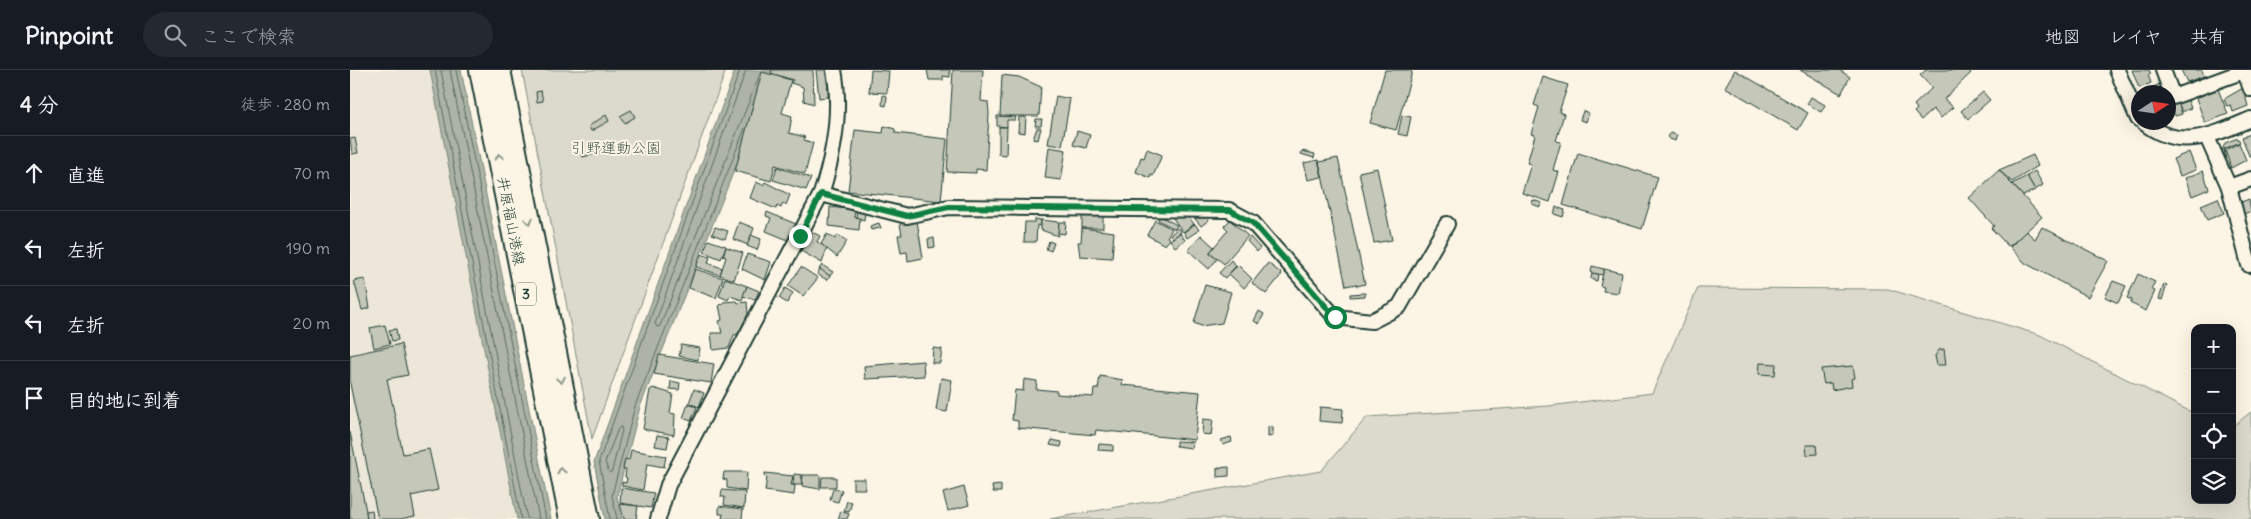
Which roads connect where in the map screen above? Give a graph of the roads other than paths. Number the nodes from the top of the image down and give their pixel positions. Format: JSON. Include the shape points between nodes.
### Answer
{"nodes":[{"id":1,"x":481,"y":70,"type":"edge"},
{"id":2,"x":499,"y":70,"type":"edge"},
{"id":3,"x":834,"y":70,"type":"edge"},
{"id":4,"x":2117,"y":70,"type":"edge"},
{"id":5,"x":2163,"y":70,"type":"edge"},
{"id":6,"x":2244,"y":70,"type":"edge"},
{"id":7,"x":2251,"y":88,"type":"edge"},
{"id":8,"x":2131,"y":103,"type":"edge"},
{"id":9,"x":2251,"y":119,"type":"edge"},
{"id":10,"x":2152,"y":130,"type":"edge"},
{"id":11,"x":2207,"y":137,"type":"junction"},
{"id":12,"x":2251,"y":179,"type":"edge"},
{"id":13,"x":2229,"y":187,"type":"junction"},
{"id":14,"x":821,"y":194,"type":"junction"},
{"id":15,"x":1447,"y":224,"type":"dead end"},
{"id":16,"x":2251,"y":264,"type":"edge"},
{"id":17,"x":571,"y":519,"type":"edge"},
{"id":18,"x":588,"y":519,"type":"edge"},
{"id":19,"x":658,"y":519,"type":"edge"}],
"edges":[{"from":17,"to":1,"type":"main road","name":"井原福山港線","number":"3","one_way":true},
{"from":2,"to":18,"type":"main road","name":"井原福山港線","number":"3","one_way":true},
{"from":3,"to":14,"type":"street","via":[[838,114],[831,164]]},
{"from":4,"to":8,"type":"street"},
{"from":5,"to":6,"type":"street","via":[[2173,97]]},
{"from":6,"to":7,"type":"street"},
{"from":9,"to":11,"type":"street"},
{"from":10,"to":11,"type":"street","via":[[2177,139]]},
{"from":11,"to":13,"type":"street"},
{"from":12,"to":13,"type":"street"},
{"from":13,"to":16,"type":"street"},
{"from":14,"to":15,"type":"street","via":[[907,216],[949,207],[1230,210],[1253,223],[1335,317],[1372,321],[1399,307]]},
{"from":14,"to":19,"type":"street","via":[[668,485]]}]}
